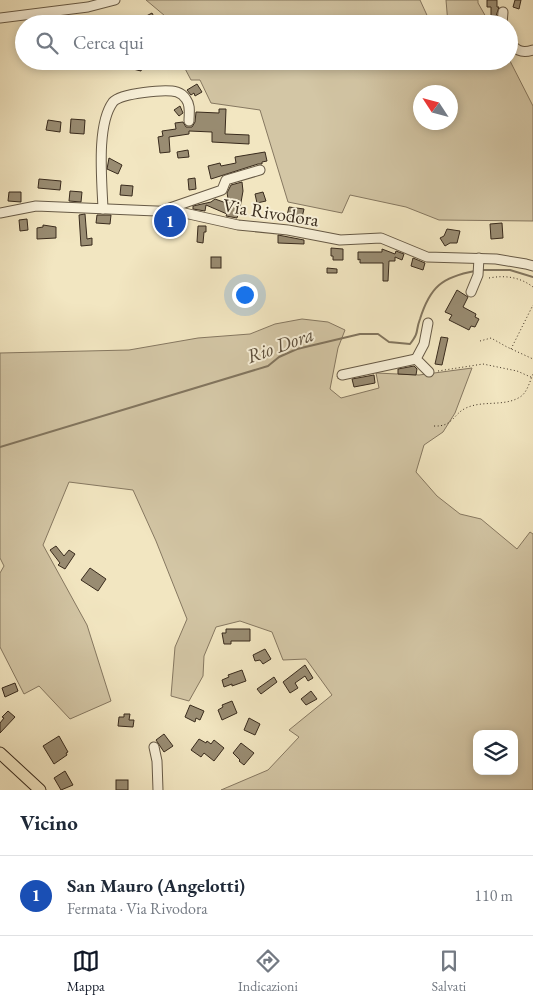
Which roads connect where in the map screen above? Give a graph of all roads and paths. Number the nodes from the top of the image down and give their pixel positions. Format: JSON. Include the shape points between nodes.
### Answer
{"nodes":[{"id":1,"x":115,"y":0,"type":"edge"},
{"id":2,"x":503,"y":12,"type":"dead end"},
{"id":3,"x":24,"y":15,"type":"edge"},
{"id":4,"x":503,"y":15,"type":"edge"},
{"id":5,"x":15,"y":16,"type":"edge"},
{"id":6,"x":0,"y":18,"type":"edge"},
{"id":7,"x":533,"y":50,"type":"edge"},
{"id":8,"x":518,"y":51,"type":"edge"},
{"id":9,"x":189,"y":121,"type":"dead end"},
{"id":10,"x":260,"y":170,"type":"dead end"},
{"id":11,"x":103,"y":209,"type":"junction"},
{"id":12,"x":161,"y":212,"type":"junction"},
{"id":13,"x":0,"y":213,"type":"edge"},
{"id":14,"x":533,"y":266,"type":"edge"},
{"id":15,"x":478,"y":267,"type":"junction"},
{"id":16,"x":489,"y":278,"type":"dead end"},
{"id":17,"x":533,"y":287,"type":"edge"},
{"id":18,"x":470,"y":292,"type":"dead end"},
{"id":19,"x":533,"y":305,"type":"edge"},
{"id":20,"x":428,"y":323,"type":"dead end"},
{"id":21,"x":480,"y":341,"type":"dead end"},
{"id":22,"x":511,"y":349,"type":"junction"},
{"id":23,"x":416,"y":359,"type":"junction"},
{"id":24,"x":533,"y":359,"type":"edge"},
{"id":25,"x":429,"y":372,"type":"joint"},
{"id":26,"x":533,"y":374,"type":"edge"},
{"id":27,"x":342,"y":375,"type":"dead end"},
{"id":28,"x":532,"y":378,"type":"edge"},
{"id":29,"x":434,"y":426,"type":"dead end"},
{"id":30,"x":154,"y":747,"type":"dead end"},
{"id":31,"x":0,"y":754,"type":"edge"},
{"id":32,"x":40,"y":790,"type":"edge"},
{"id":33,"x":158,"y":790,"type":"edge"}],
"edges":[{"from":1,"to":3,"type":"street","via":[[88,7]]},
{"from":2,"to":4,"type":"street"},
{"from":5,"to":6,"type":"street"},
{"from":7,"to":8,"type":"street"},
{"from":9,"to":11,"type":"street","via":[[190,105],[179,92],[150,92],[114,101],[106,117],[103,134]]},
{"from":10,"to":12,"type":"street","via":[[226,180],[222,190]]},
{"from":11,"to":12,"type":"street","name":"Via Rivodora"},
{"from":11,"to":13,"type":"street","name":"Via Rivodora","via":[[36,206]]},
{"from":12,"to":15,"type":"street","name":"Via Rivodora","via":[[180,212],[238,225],[340,240],[381,238],[427,256]]},
{"from":14,"to":15,"type":"street","name":"Via Rivodora","via":[[496,259]]},
{"from":15,"to":18,"type":"street"},
{"from":16,"to":17,"type":"path","via":[[508,276]]},
{"from":19,"to":22,"type":"path"},
{"from":20,"to":23,"type":"street","via":[[424,344]]},
{"from":21,"to":22,"type":"path","via":[[492,338]]},
{"from":22,"to":24,"type":"path"},
{"from":23,"to":25,"type":"street"},
{"from":23,"to":27,"type":"street"},
{"from":25,"to":28,"type":"path","via":[[483,364],[517,371]]},
{"from":26,"to":28,"type":"path"},
{"from":28,"to":29,"type":"path","via":[[518,398],[468,407],[443,427]]},
{"from":30,"to":33,"type":"street"},
{"from":31,"to":32,"type":"main road"}]}
